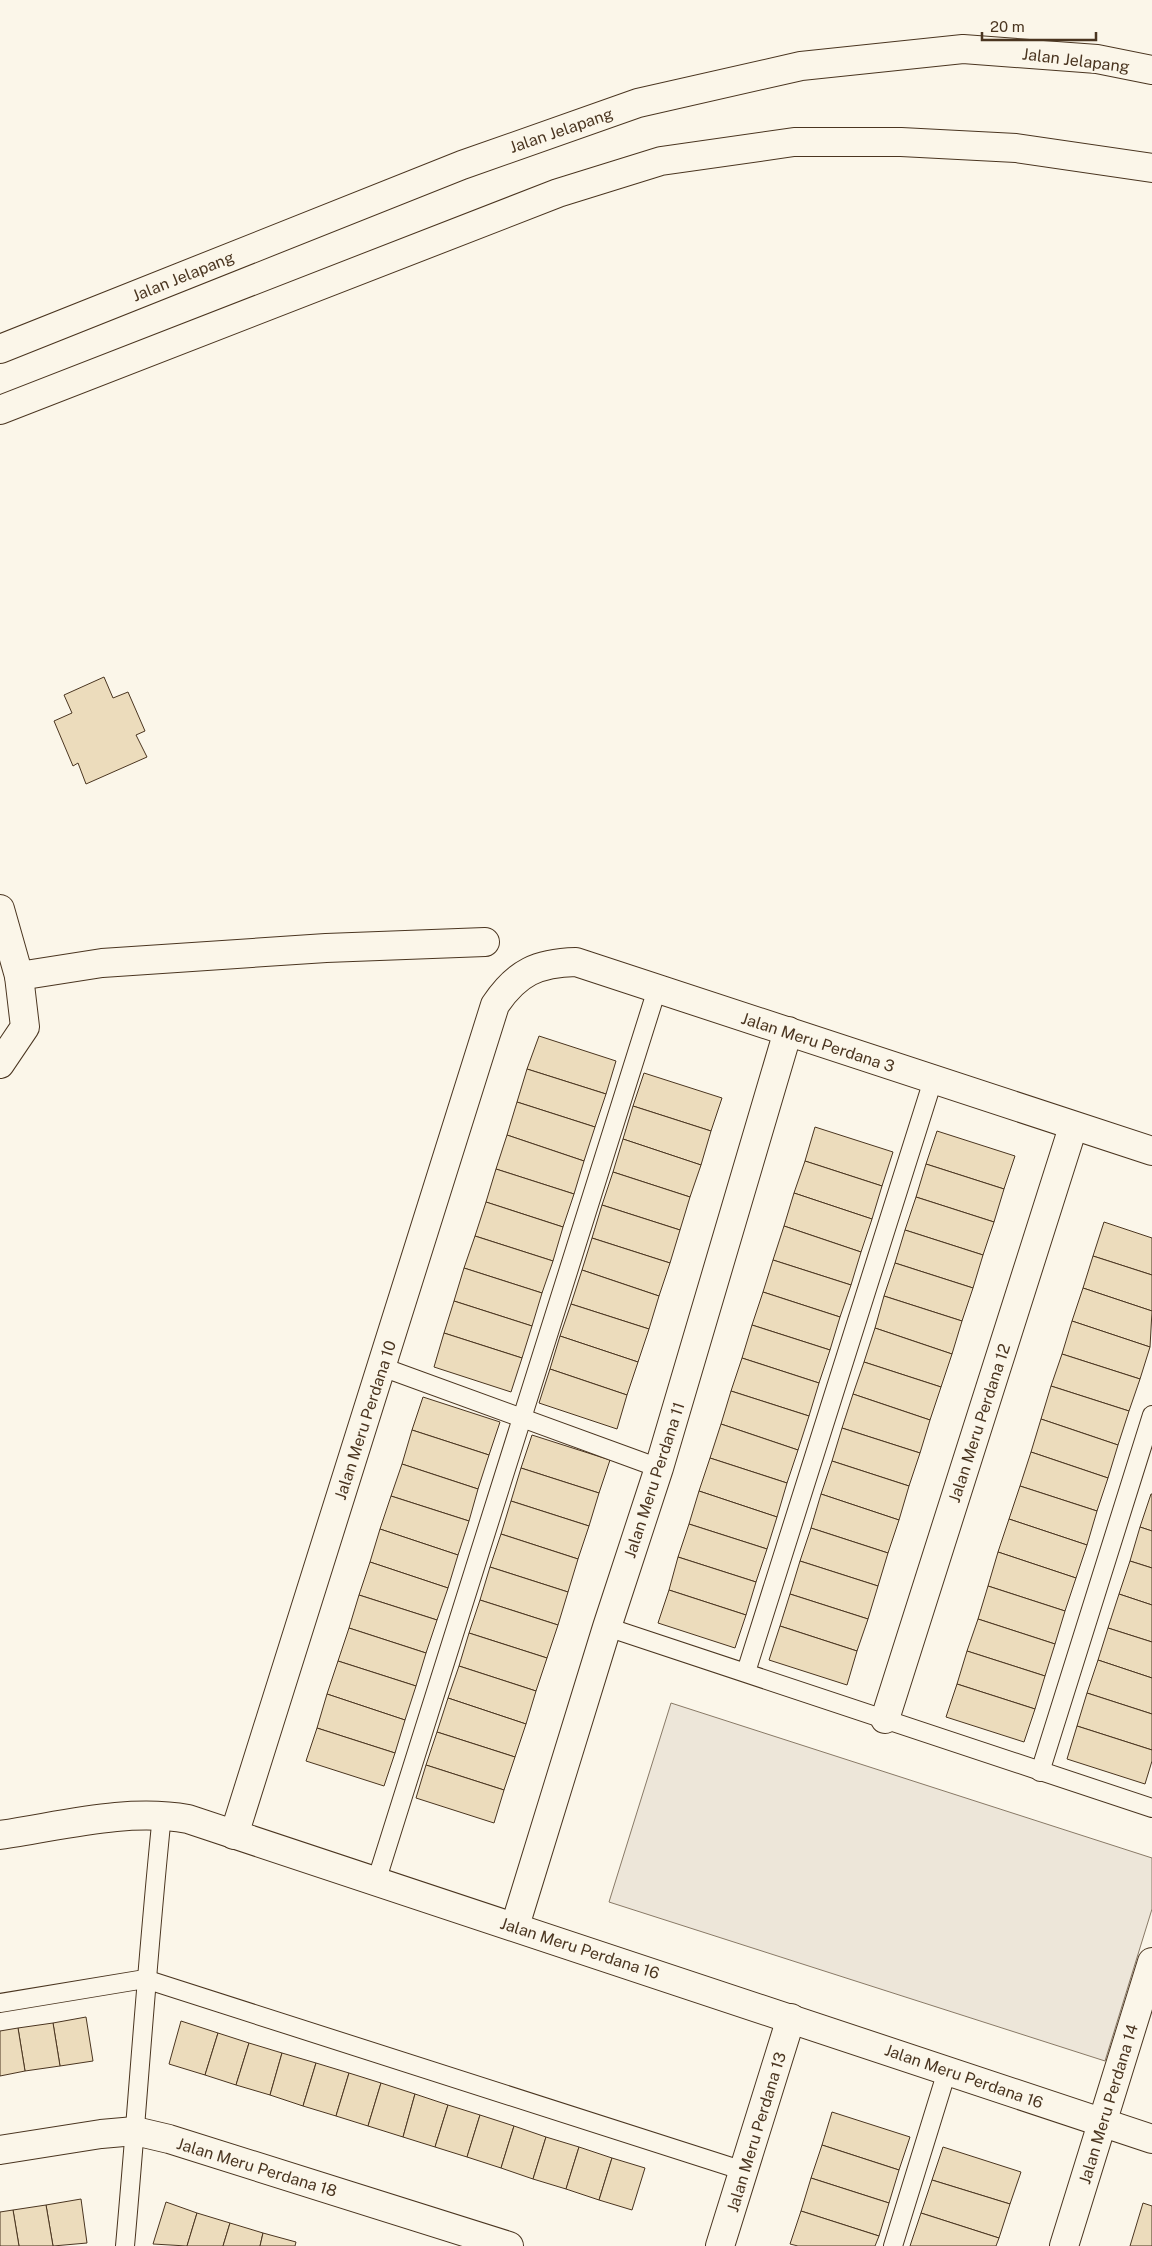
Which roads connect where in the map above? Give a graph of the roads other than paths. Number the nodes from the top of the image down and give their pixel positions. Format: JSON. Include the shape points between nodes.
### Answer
{"nodes":[{"id":1,"x":1152,"y":70,"type":"edge"},
{"id":2,"x":1152,"y":168,"type":"edge"},
{"id":3,"x":0,"y":349,"type":"edge"},
{"id":4,"x":35,"y":395,"type":"junction"},
{"id":5,"x":0,"y":410,"type":"edge"},
{"id":6,"x":0,"y":423,"type":"edge"},
{"id":7,"x":0,"y":909,"type":"edge"},
{"id":8,"x":484,"y":942,"type":"dead end"},
{"id":9,"x":6,"y":948,"type":"edge"},
{"id":10,"x":19,"y":976,"type":"junction"},
{"id":11,"x":657,"y":989,"type":"junction"},
{"id":12,"x":495,"y":1005,"type":"joint"},
{"id":13,"x":788,"y":1031,"type":"junction"},
{"id":14,"x":0,"y":1064,"type":"edge"},
{"id":15,"x":933,"y":1080,"type":"junction"},
{"id":16,"x":1073,"y":1127,"type":"junction"},
{"id":17,"x":1152,"y":1151,"type":"edge"},
{"id":18,"x":382,"y":1367,"type":"junction"},
{"id":19,"x":1152,"y":1415,"type":"edge"},
{"id":20,"x":521,"y":1418,"type":"junction"},
{"id":21,"x":659,"y":1468,"type":"junction"},
{"id":22,"x":607,"y":1627,"type":"junction"},
{"id":23,"x":746,"y":1672,"type":"junction"},
{"id":24,"x":885,"y":1719,"type":"junction"},
{"id":25,"x":1040,"y":1772,"type":"junction"},
{"id":26,"x":1152,"y":1808,"type":"edge"},
{"id":27,"x":162,"y":1815,"type":"junction"},
{"id":28,"x":234,"y":1835,"type":"junction"},
{"id":29,"x":0,"y":1836,"type":"edge"},
{"id":30,"x":376,"y":1882,"type":"junction"},
{"id":31,"x":515,"y":1926,"type":"junction"},
{"id":32,"x":1152,"y":1962,"type":"edge"},
{"id":33,"x":146,"y":1979,"type":"junction"},
{"id":34,"x":0,"y":2003,"type":"edge"},
{"id":35,"x":791,"y":2018,"type":"junction"},
{"id":36,"x":947,"y":2071,"type":"junction"},
{"id":37,"x":1102,"y":2122,"type":"junction"},
{"id":38,"x":136,"y":2131,"type":"junction"},
{"id":39,"x":1152,"y":2138,"type":"edge"},
{"id":40,"x":0,"y":2150,"type":"edge"},
{"id":41,"x":744,"y":2171,"type":"junction"},
{"id":42,"x":125,"y":2246,"type":"edge"},
{"id":43,"x":508,"y":2246,"type":"edge"},
{"id":44,"x":720,"y":2246,"type":"edge"},
{"id":45,"x":892,"y":2246,"type":"edge"},
{"id":46,"x":1064,"y":2246,"type":"edge"}],
"edges":[{"from":1,"to":3,"type":"street","name":"Jalan Jelapang","via":[[1098,60],[963,49],[801,66],[638,103],[462,165]]},
{"from":2,"to":4,"type":"street","via":[[1016,148],[901,142],[794,142],[662,161],[558,192]]},
{"from":4,"to":5,"type":"street"},
{"from":4,"to":6,"type":"street"},
{"from":7,"to":9,"type":"street"},
{"from":8,"to":10,"type":"street","via":[[326,948],[102,963]]},
{"from":9,"to":10,"type":"street"},
{"from":10,"to":14,"type":"street","via":[[24,1027]]},
{"from":11,"to":12,"type":"street","name":"Jalan Meru Perdana 3","via":[[576,962],[552,963],[528,972],[507,986]]},
{"from":11,"to":13,"type":"street","name":"Jalan Meru Perdana 3"},
{"from":11,"to":20,"type":"lane"},
{"from":12,"to":18,"type":"street","name":"Jalan Meru Perdana 10"},
{"from":13,"to":15,"type":"street","name":"Jalan Meru Perdana 3"},
{"from":13,"to":21,"type":"street","name":"Jalan Meru Perdana 11"},
{"from":15,"to":16,"type":"street","name":"Jalan Meru Perdana 3"},
{"from":15,"to":23,"type":"lane"},
{"from":16,"to":17,"type":"street","name":"Jalan Meru Perdana 3"},
{"from":16,"to":24,"type":"street","name":"Jalan Meru Perdana 12"},
{"from":18,"to":20,"type":"lane"},
{"from":18,"to":28,"type":"street","name":"Jalan Meru Perdana 10"},
{"from":19,"to":25,"type":"lane"},
{"from":20,"to":21,"type":"lane"},
{"from":20,"to":30,"type":"lane"},
{"from":21,"to":22,"type":"street","name":"Jalan Meru Perdana 11"},
{"from":22,"to":23,"type":"lane"},
{"from":22,"to":31,"type":"street","name":"Jalan Meru Perdana 11"},
{"from":23,"to":24,"type":"lane"},
{"from":24,"to":25,"type":"lane"},
{"from":25,"to":26,"type":"lane"},
{"from":27,"to":28,"type":"street","name":"Jalan Meru Perdana 16","via":[[188,1819]]},
{"from":27,"to":29,"type":"street","name":"Jalan Meru Perdana 16","via":[[134,1815]]},
{"from":27,"to":33,"type":"lane"},
{"from":28,"to":30,"type":"street","name":"Jalan Meru Perdana 16"},
{"from":30,"to":31,"type":"street","name":"Jalan Meru Perdana 16"},
{"from":31,"to":35,"type":"street","name":"Jalan Meru Perdana 16"},
{"from":32,"to":37,"type":"street","name":"Jalan Meru Perdana 14"},
{"from":33,"to":34,"type":"lane"},
{"from":33,"to":38,"type":"lane"},
{"from":33,"to":41,"type":"lane"},
{"from":35,"to":36,"type":"street","name":"Jalan Meru Perdana 16"},
{"from":35,"to":41,"type":"street","name":"Jalan Meru Perdana 13"},
{"from":36,"to":37,"type":"street","name":"Jalan Meru Perdana 16"},
{"from":36,"to":45,"type":"lane"},
{"from":37,"to":39,"type":"street","name":"Jalan Meru Perdana 16"},
{"from":37,"to":46,"type":"street","name":"Jalan Meru Perdana 14"},
{"from":38,"to":40,"type":"street","name":"Jalan Meru Perdana 18"},
{"from":38,"to":42,"type":"lane"},
{"from":38,"to":43,"type":"street","name":"Jalan Meru Perdana 18"},
{"from":41,"to":44,"type":"street","name":"Jalan Meru Perdana 13"}]}
